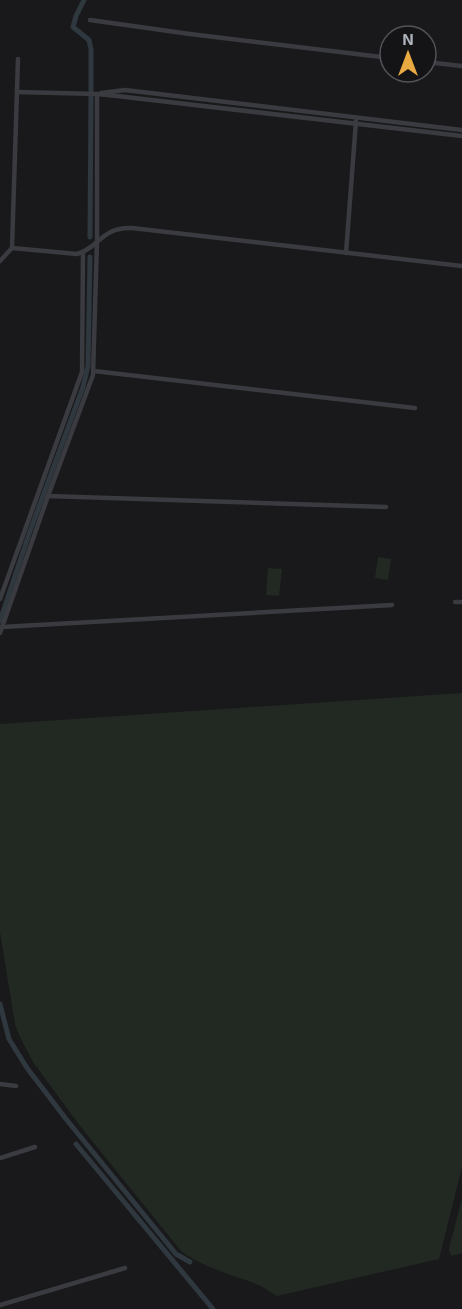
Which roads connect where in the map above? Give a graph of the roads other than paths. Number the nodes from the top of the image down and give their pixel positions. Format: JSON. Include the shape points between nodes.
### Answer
{"nodes":[{"id":1,"x":90,"y":20,"type":"dead end"},
{"id":2,"x":378,"y":57,"type":"edge"},
{"id":3,"x":18,"y":59,"type":"dead end"},
{"id":4,"x":438,"y":63,"type":"edge"},
{"id":5,"x":462,"y":66,"type":"edge"},
{"id":6,"x":17,"y":92,"type":"junction"},
{"id":7,"x":97,"y":94,"type":"junction"},
{"id":8,"x":356,"y":121,"type":"junction"},
{"id":9,"x":462,"y":130,"type":"edge"},
{"id":10,"x":462,"y":136,"type":"edge"},
{"id":11,"x":97,"y":241,"type":"junction"},
{"id":12,"x":12,"y":248,"type":"junction"},
{"id":13,"x":83,"y":252,"type":"junction"},
{"id":14,"x":346,"y":253,"type":"junction"},
{"id":15,"x":0,"y":261,"type":"edge"},
{"id":16,"x":462,"y":266,"type":"edge"},
{"id":17,"x":94,"y":371,"type":"junction"},
{"id":18,"x":415,"y":408,"type":"dead end"},
{"id":19,"x":48,"y":496,"type":"junction"},
{"id":20,"x":386,"y":507,"type":"dead end"},
{"id":21,"x":0,"y":599,"type":"edge"},
{"id":22,"x":455,"y":602,"type":"dead end"},
{"id":23,"x":462,"y":602,"type":"edge"},
{"id":24,"x":392,"y":605,"type":"dead end"},
{"id":25,"x":1,"y":630,"type":"edge"},
{"id":26,"x":0,"y":1084,"type":"edge"},
{"id":27,"x":16,"y":1086,"type":"dead end"},
{"id":28,"x":35,"y":1147,"type":"dead end"},
{"id":29,"x":0,"y":1158,"type":"edge"},
{"id":30,"x":125,"y":1268,"type":"dead end"},
{"id":31,"x":0,"y":1305,"type":"edge"}],
"edges":[{"from":1,"to":2,"type":"street"},
{"from":3,"to":6,"type":"street"},
{"from":4,"to":5,"type":"street"},
{"from":6,"to":7,"type":"street"},
{"from":6,"to":12,"type":"street"},
{"from":7,"to":8,"type":"street","via":[[125,90]]},
{"from":7,"to":11,"type":"street"},
{"from":8,"to":9,"type":"street"},
{"from":8,"to":10,"type":"street"},
{"from":8,"to":14,"type":"street"},
{"from":11,"to":13,"type":"street"},
{"from":11,"to":14,"type":"street","via":[[114,230],[132,228]]},
{"from":11,"to":17,"type":"street"},
{"from":12,"to":13,"type":"street"},
{"from":12,"to":15,"type":"street"},
{"from":13,"to":21,"type":"street","via":[[82,372]]},
{"from":14,"to":16,"type":"street"},
{"from":17,"to":18,"type":"street"},
{"from":17,"to":19,"type":"street"},
{"from":19,"to":20,"type":"street"},
{"from":19,"to":25,"type":"street"},
{"from":22,"to":23,"type":"street"},
{"from":24,"to":25,"type":"street"},
{"from":26,"to":27,"type":"street"},
{"from":28,"to":29,"type":"street"},
{"from":30,"to":31,"type":"street"}]}
